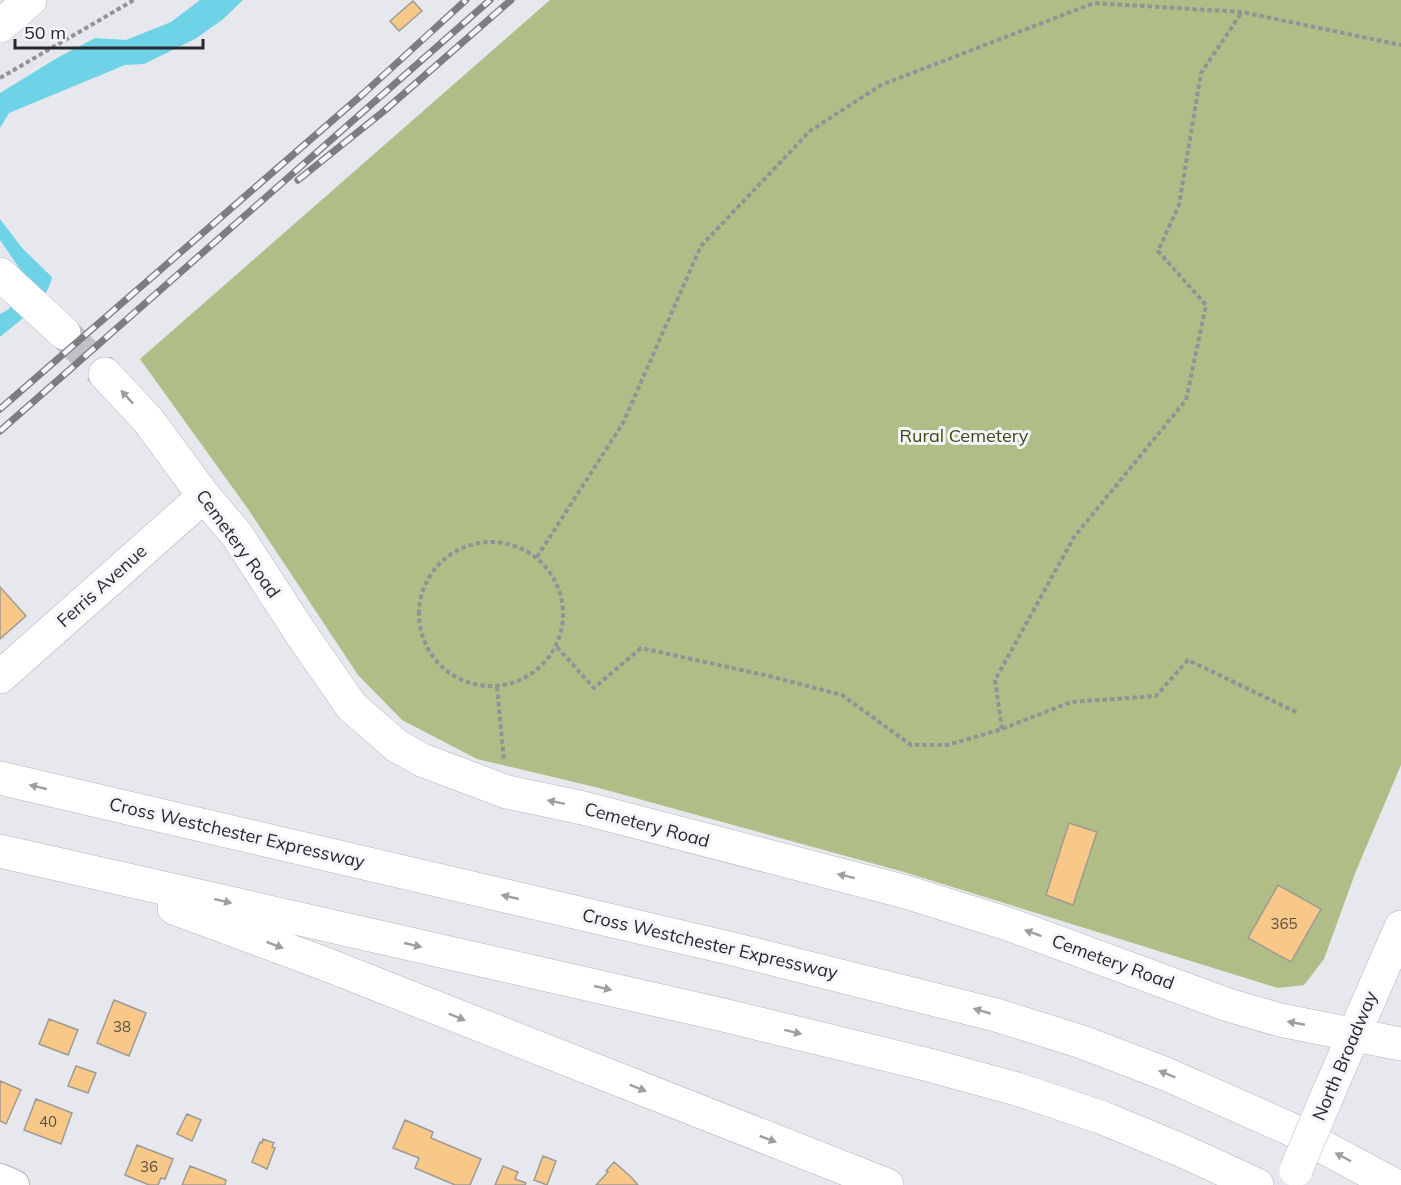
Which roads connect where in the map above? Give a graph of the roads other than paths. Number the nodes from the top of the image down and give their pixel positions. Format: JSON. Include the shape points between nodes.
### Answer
{"nodes":[{"id":1,"x":30,"y":0,"type":"edge"},
{"id":2,"x":0,"y":26,"type":"edge"},
{"id":3,"x":2,"y":276,"type":"edge"},
{"id":4,"x":54,"y":324,"type":"tunnel mouth"},
{"id":5,"x":105,"y":374,"type":"tunnel mouth"},
{"id":6,"x":204,"y":496,"type":"junction"},
{"id":7,"x":0,"y":677,"type":"edge"},
{"id":8,"x":0,"y":778,"type":"edge"},
{"id":9,"x":5,"y":853,"type":"edge"},
{"id":10,"x":43,"y":861,"type":"junction"},
{"id":11,"x":1401,"y":927,"type":"edge"},
{"id":12,"x":1354,"y":1034,"type":"junction"},
{"id":13,"x":1401,"y":1044,"type":"edge"},
{"id":14,"x":0,"y":1179,"type":"edge"},
{"id":15,"x":14,"y":1185,"type":"edge"},
{"id":16,"x":887,"y":1185,"type":"edge"},
{"id":17,"x":1257,"y":1185,"type":"edge"},
{"id":18,"x":1289,"y":1185,"type":"edge"},
{"id":19,"x":1394,"y":1185,"type":"edge"}],
"edges":[{"from":1,"to":2,"type":"main road"},
{"from":3,"to":4,"type":"main road"},
{"from":6,"to":5,"type":"main road","name":"Cemetery Road","one_way":true,"via":[[148,420]]},
{"from":6,"to":7,"type":"main road","name":"Ferris Avenue"},
{"from":12,"to":6,"type":"main road","name":"Cemetery Road","one_way":true,"via":[[1228,1005],[1008,924],[906,892],[584,808],[507,792],[422,760],[397,746],[352,707],[237,536]]},
{"from":19,"to":8,"type":"main road","name":"Cross Westchester Expressway","one_way":true,"via":[[1288,1128],[1187,1083],[1093,1046],[1006,1018],[744,952]]},
{"from":9,"to":10,"type":"main road"},
{"from":10,"to":16,"type":"main road","one_way":true,"via":[[272,944]]},
{"from":10,"to":17,"type":"main road","one_way":true,"via":[[929,1065],[1103,1118]]},
{"from":11,"to":12,"type":"main road","name":"North Broadway"},
{"from":12,"to":13,"type":"main road","name":"Cemetery Road"},
{"from":12,"to":18,"type":"main road","name":"North Broadway","bridge":true},
{"from":14,"to":15,"type":"street"}]}
